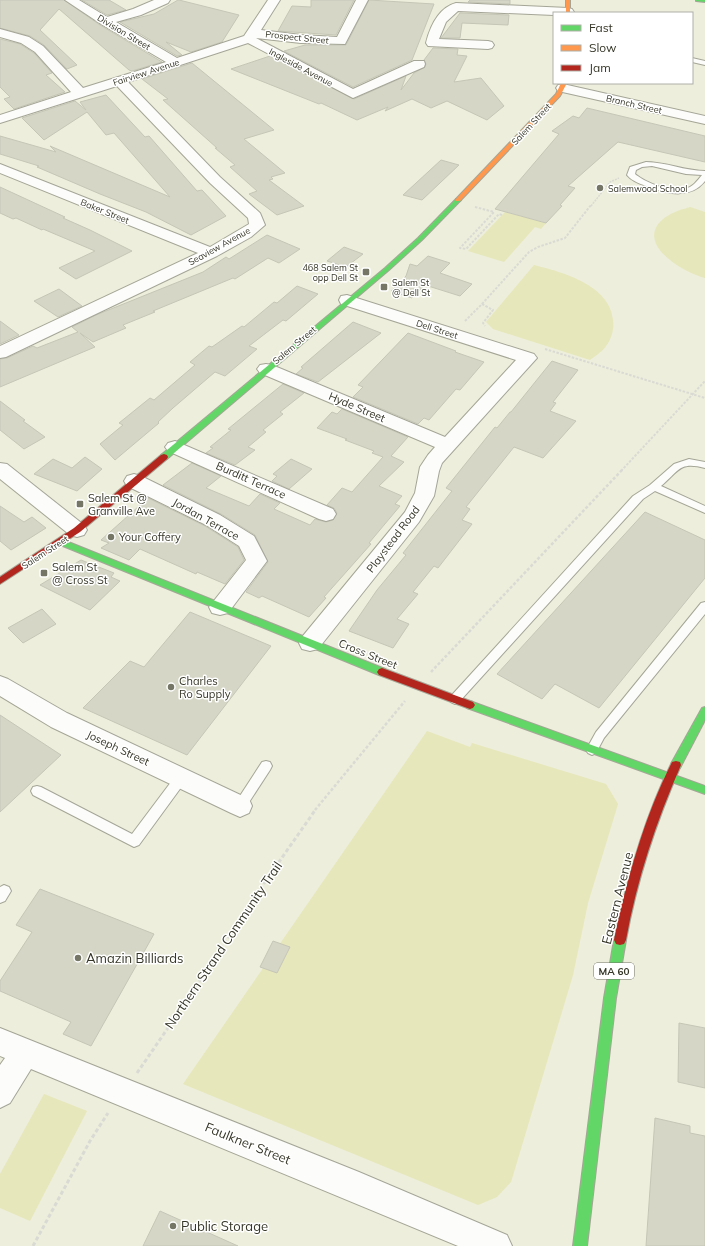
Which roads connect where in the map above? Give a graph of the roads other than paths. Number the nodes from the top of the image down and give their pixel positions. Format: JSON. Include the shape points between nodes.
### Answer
{"nodes":[{"id":1,"x":71,"y":0,"type":"edge"},
{"id":2,"x":164,"y":0,"type":"edge"},
{"id":3,"x":274,"y":0,"type":"edge"},
{"id":4,"x":362,"y":0,"type":"edge"},
{"id":5,"x":698,"y":0,"type":"edge"},
{"id":6,"x":705,"y":1,"type":"edge"},
{"id":7,"x":459,"y":4,"type":"edge"},
{"id":8,"x":568,"y":8,"type":"edge"},
{"id":9,"x":105,"y":21,"type":"junction"},
{"id":10,"x":0,"y":33,"type":"edge"},
{"id":11,"x":251,"y":36,"type":"junction"},
{"id":12,"x":488,"y":46,"type":"dead end"},
{"id":13,"x":693,"y":60,"type":"edge"},
{"id":14,"x":177,"y":63,"type":"junction"},
{"id":15,"x":705,"y":63,"type":"edge"},
{"id":16,"x":419,"y":64,"type":"dead end"},
{"id":17,"x":120,"y":81,"type":"junction"},
{"id":18,"x":563,"y":85,"type":"edge"},
{"id":19,"x":80,"y":93,"type":"junction"},
{"id":20,"x":0,"y":119,"type":"edge"},
{"id":21,"x":705,"y":120,"type":"edge"},
{"id":22,"x":0,"y":168,"type":"edge"},
{"id":23,"x":705,"y":175,"type":"edge"},
{"id":24,"x":694,"y":189,"type":"junction"},
{"id":25,"x":705,"y":192,"type":"edge"},
{"id":26,"x":211,"y":253,"type":"junction"},
{"id":27,"x":347,"y":300,"type":"junction"},
{"id":28,"x":0,"y":353,"type":"edge"},
{"id":29,"x":528,"y":358,"type":"joint"},
{"id":30,"x":266,"y":369,"type":"junction"},
{"id":31,"x":447,"y":445,"type":"junction"},
{"id":32,"x":175,"y":446,"type":"junction"},
{"id":33,"x":705,"y":465,"type":"edge"},
{"id":34,"x":0,"y":469,"type":"edge"},
{"id":35,"x":134,"y":481,"type":"junction"},
{"id":36,"x":654,"y":487,"type":"junction"},
{"id":37,"x":705,"y":510,"type":"edge"},
{"id":38,"x":326,"y":514,"type":"dead end"},
{"id":39,"x":69,"y":536,"type":"junction"},
{"id":40,"x":0,"y":581,"type":"edge"},
{"id":41,"x":705,"y":606,"type":"edge"},
{"id":42,"x":220,"y":607,"type":"junction"},
{"id":43,"x":310,"y":643,"type":"junction"},
{"id":44,"x":0,"y":685,"type":"edge"},
{"id":45,"x":455,"y":699,"type":"junction"},
{"id":46,"x":705,"y":711,"type":"edge"},
{"id":47,"x":592,"y":750,"type":"junction"},
{"id":48,"x":266,"y":766,"type":"dead end"},
{"id":49,"x":181,"y":778,"type":"junction"},
{"id":50,"x":670,"y":778,"type":"junction"},
{"id":51,"x":705,"y":790,"type":"edge"},
{"id":52,"x":37,"y":791,"type":"dead end"},
{"id":53,"x":240,"y":806,"type":"joint"},
{"id":54,"x":12,"y":1047,"type":"edge"},
{"id":55,"x":0,"y":1093,"type":"edge"},
{"id":56,"x":496,"y":1246,"type":"edge"},
{"id":57,"x":580,"y":1246,"type":"edge"}],
"edges":[{"from":1,"to":9,"type":"street","name":"Division Street"},
{"from":2,"to":9,"type":"street","via":[[137,12]]},
{"from":3,"to":11,"type":"street"},
{"from":4,"to":11,"type":"street","name":"Prospect Street","via":[[340,41]]},
{"from":5,"to":6,"type":"main road"},
{"from":7,"to":8,"type":"street"},
{"from":7,"to":12,"type":"street","via":[[440,20],[435,28],[432,43]]},
{"from":9,"to":14,"type":"street","name":"Division Street"},
{"from":10,"to":19,"type":"street","via":[[19,38],[39,49]]},
{"from":11,"to":14,"type":"street","name":"Fairview Avenue"},
{"from":11,"to":16,"type":"street","name":"Ingleside Avenue","via":[[352,94]]},
{"from":13,"to":15,"type":"lane"},
{"from":14,"to":17,"type":"street","name":"Fairview Avenue"},
{"from":17,"to":19,"type":"street","name":"Fairview Avenue"},
{"from":17,"to":26,"type":"street","name":"Seaview Avenue","via":[[215,180],[255,216],[257,225]]},
{"from":18,"to":21,"type":"street","name":"Branch Street"},
{"from":18,"to":27,"type":"main road","name":"Salem Street","via":[[548,107],[420,239]]},
{"from":19,"to":20,"type":"street","name":"Fairview Avenue"},
{"from":22,"to":26,"type":"street","name":"Baker Street"},
{"from":23,"to":24,"type":"lane"},
{"from":23,"to":24,"type":"lane","via":[[644,164],[632,169],[632,176],[669,191],[683,193]]},
{"from":24,"to":25,"type":"lane"},
{"from":26,"to":28,"type":"street","name":"Seaview Avenue"},
{"from":27,"to":29,"type":"street","name":"Dell Street"},
{"from":27,"to":30,"type":"main road","name":"Salem Street"},
{"from":29,"to":31,"type":"street","name":"Playstead Road"},
{"from":30,"to":31,"type":"street","name":"Hyde Street"},
{"from":30,"to":32,"type":"main road","name":"Salem Street"},
{"from":31,"to":43,"type":"street","name":"Playstead Road","via":[[430,466],[427,488],[412,517]]},
{"from":32,"to":35,"type":"main road","name":"Salem Street"},
{"from":32,"to":38,"type":"street","name":"Burditt Terrace"},
{"from":33,"to":36,"type":"lane","via":[[681,463]]},
{"from":34,"to":39,"type":"street"},
{"from":35,"to":39,"type":"main road","name":"Salem Street"},
{"from":35,"to":42,"type":"street","name":"Jordan Terrace","via":[[213,520],[247,541],[257,561]]},
{"from":36,"to":37,"type":"lane"},
{"from":36,"to":45,"type":"lane","via":[[637,498]]},
{"from":39,"to":40,"type":"main road","name":"Salem Street"},
{"from":39,"to":42,"type":"main road","name":"Cross Street"},
{"from":41,"to":47,"type":"lane","via":[[600,735]]},
{"from":42,"to":43,"type":"main road","name":"Cross Street"},
{"from":43,"to":45,"type":"main road","name":"Cross Street"},
{"from":44,"to":49,"type":"street","name":"Joseph Street","via":[[59,720]]},
{"from":45,"to":47,"type":"main road","name":"Cross Street"},
{"from":46,"to":50,"type":"main road","name":"Eastern Avenue","number":"MA 60"},
{"from":47,"to":50,"type":"main road","name":"Cross Street"},
{"from":48,"to":53,"type":"lane"},
{"from":49,"to":52,"type":"lane","via":[[134,841]]},
{"from":49,"to":53,"type":"street","name":"Joseph Street"},
{"from":50,"to":51,"type":"main road","name":"Cross Street"},
{"from":50,"to":57,"type":"main road","name":"Eastern Avenue","number":"MA 60","via":[[638,863],[626,904],[608,1013]]},
{"from":54,"to":55,"type":"street"},
{"from":54,"to":56,"type":"street","name":"Faulkner Street"}]}
